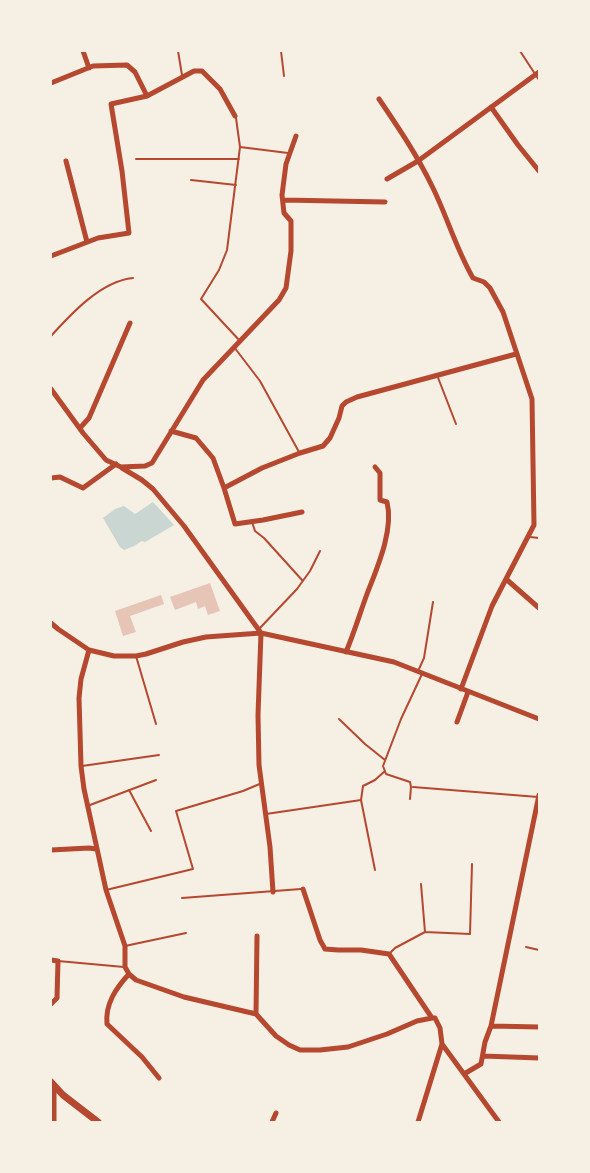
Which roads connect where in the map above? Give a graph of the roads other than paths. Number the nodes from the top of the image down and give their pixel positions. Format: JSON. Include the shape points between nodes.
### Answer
{"nodes":[{"id":1,"x":83,"y":51,"type":"edge"},
{"id":2,"x":178,"y":51,"type":"edge"},
{"id":3,"x":281,"y":51,"type":"edge"},
{"id":4,"x":520,"y":51,"type":"edge"},
{"id":5,"x":89,"y":68,"type":"junction"},
{"id":6,"x":284,"y":76,"type":"dead end"},
{"id":7,"x":538,"y":76,"type":"edge"},
{"id":8,"x":183,"y":77,"type":"junction"},
{"id":9,"x":51,"y":83,"type":"edge"},
{"id":10,"x":147,"y":96,"type":"junction"},
{"id":11,"x":379,"y":99,"type":"dead end"},
{"id":12,"x":491,"y":107,"type":"junction"},
{"id":13,"x":235,"y":116,"type":"joint"},
{"id":14,"x":296,"y":136,"type":"dead end"},
{"id":15,"x":240,"y":147,"type":"junction"},
{"id":16,"x":290,"y":153,"type":"junction"},
{"id":17,"x":136,"y":159,"type":"dead end"},
{"id":18,"x":238,"y":159,"type":"junction"},
{"id":19,"x":66,"y":161,"type":"dead end"},
{"id":20,"x":418,"y":161,"type":"junction"},
{"id":21,"x":539,"y":171,"type":"edge"},
{"id":22,"x":387,"y":179,"type":"dead end"},
{"id":23,"x":191,"y":180,"type":"dead end"},
{"id":24,"x":236,"y":185,"type":"junction"},
{"id":25,"x":283,"y":200,"type":"junction"},
{"id":26,"x":385,"y":202,"type":"dead end"},
{"id":27,"x":87,"y":242,"type":"junction"},
{"id":28,"x":51,"y":256,"type":"edge"},
{"id":29,"x":133,"y":278,"type":"dead end"},
{"id":30,"x":130,"y":323,"type":"dead end"},
{"id":31,"x":51,"y":336,"type":"edge"},
{"id":32,"x":240,"y":341,"type":"junction"},
{"id":33,"x":234,"y":347,"type":"junction"},
{"id":34,"x":516,"y":354,"type":"junction"},
{"id":35,"x":437,"y":375,"type":"junction"},
{"id":36,"x":51,"y":389,"type":"edge"},
{"id":37,"x":532,"y":399,"type":"junction"},
{"id":38,"x":539,"y":399,"type":"edge"},
{"id":39,"x":456,"y":424,"type":"dead end"},
{"id":40,"x":80,"y":428,"type":"junction"},
{"id":41,"x":171,"y":431,"type":"junction"},
{"id":42,"x":300,"y":453,"type":"junction"},
{"id":43,"x":118,"y":466,"type":"junction"},
{"id":44,"x":375,"y":467,"type":"dead end"},
{"id":45,"x":51,"y":477,"type":"edge"},
{"id":46,"x":224,"y":488,"type":"junction"},
{"id":47,"x":302,"y":512,"type":"dead end"},
{"id":48,"x":252,"y":522,"type":"junction"},
{"id":49,"x":528,"y":537,"type":"junction"},
{"id":50,"x":539,"y":538,"type":"edge"},
{"id":51,"x":320,"y":551,"type":"dead end"},
{"id":52,"x":506,"y":579,"type":"junction"},
{"id":53,"x":303,"y":581,"type":"junction"},
{"id":54,"x":433,"y":602,"type":"dead end"},
{"id":55,"x":539,"y":608,"type":"edge"},
{"id":56,"x":51,"y":623,"type":"edge"},
{"id":57,"x":260,"y":631,"type":"junction"},
{"id":58,"x":89,"y":650,"type":"junction"},
{"id":59,"x":346,"y":652,"type":"junction"},
{"id":60,"x":136,"y":656,"type":"junction"},
{"id":61,"x":420,"y":673,"type":"junction"},
{"id":62,"x":461,"y":689,"type":"junction"},
{"id":63,"x":468,"y":692,"type":"junction"},
{"id":64,"x":339,"y":719,"type":"dead end"},
{"id":65,"x":539,"y":719,"type":"edge"},
{"id":66,"x":457,"y":722,"type":"dead end"},
{"id":67,"x":156,"y":724,"type":"dead end"},
{"id":68,"x":159,"y":755,"type":"dead end"},
{"id":69,"x":385,"y":760,"type":"junction"},
{"id":70,"x":81,"y":766,"type":"junction"},
{"id":71,"x":385,"y":771,"type":"junction"},
{"id":72,"x":156,"y":780,"type":"dead end"},
{"id":73,"x":262,"y":783,"type":"junction"},
{"id":74,"x":411,"y":787,"type":"junction"},
{"id":75,"x":129,"y":790,"type":"junction"},
{"id":76,"x":539,"y":796,"type":"edge"},
{"id":77,"x":410,"y":799,"type":"dead end"},
{"id":78,"x":361,"y":800,"type":"junction"},
{"id":79,"x":87,"y":806,"type":"junction"},
{"id":80,"x":265,"y":814,"type":"junction"},
{"id":81,"x":151,"y":831,"type":"dead end"},
{"id":82,"x":96,"y":849,"type":"junction"},
{"id":83,"x":51,"y":850,"type":"edge"},
{"id":84,"x":472,"y":864,"type":"dead end"},
{"id":85,"x":375,"y":870,"type":"dead end"},
{"id":86,"x":421,"y":884,"type":"dead end"},
{"id":87,"x":303,"y":889,"type":"joint"},
{"id":88,"x":106,"y":890,"type":"junction"},
{"id":89,"x":273,"y":892,"type":"junction"},
{"id":90,"x":182,"y":898,"type":"dead end"},
{"id":91,"x":425,"y":932,"type":"junction"},
{"id":92,"x":186,"y":933,"type":"dead end"},
{"id":93,"x":257,"y":936,"type":"dead end"},
{"id":94,"x":125,"y":946,"type":"junction"},
{"id":95,"x":526,"y":947,"type":"dead end"},
{"id":96,"x":539,"y":950,"type":"edge"},
{"id":97,"x":389,"y":954,"type":"junction"},
{"id":98,"x":54,"y":961,"type":"edge"},
{"id":99,"x":125,"y":967,"type":"junction"},
{"id":100,"x":129,"y":974,"type":"junction"},
{"id":101,"x":51,"y":1004,"type":"edge"},
{"id":102,"x":255,"y":1014,"type":"junction"},
{"id":103,"x":432,"y":1018,"type":"junction"},
{"id":104,"x":491,"y":1026,"type":"junction"},
{"id":105,"x":539,"y":1027,"type":"edge"},
{"id":106,"x":442,"y":1044,"type":"junction"},
{"id":107,"x":483,"y":1056,"type":"junction"},
{"id":108,"x":539,"y":1058,"type":"edge"},
{"id":109,"x":464,"y":1074,"type":"junction"},
{"id":110,"x":159,"y":1078,"type":"dead end"},
{"id":111,"x":52,"y":1084,"type":"edge"},
{"id":112,"x":276,"y":1113,"type":"dead end"},
{"id":113,"x":54,"y":1122,"type":"edge"},
{"id":114,"x":98,"y":1122,"type":"edge"},
{"id":115,"x":272,"y":1122,"type":"edge"},
{"id":116,"x":418,"y":1122,"type":"edge"},
{"id":117,"x":499,"y":1122,"type":"edge"}],
"edges":[{"from":1,"to":5,"type":"street"},
{"from":2,"to":8,"type":"lane"},
{"from":3,"to":6,"type":"lane"},
{"from":4,"to":7,"type":"lane"},
{"from":5,"to":9,"type":"street"},
{"from":5,"to":10,"type":"street","via":[[127,65]]},
{"from":7,"to":12,"type":"street"},
{"from":8,"to":10,"type":"street"},
{"from":8,"to":13,"type":"street","via":[[202,71],[220,89]]},
{"from":10,"to":27,"type":"street","via":[[111,104],[129,233]]},
{"from":11,"to":20,"type":"street"},
{"from":12,"to":20,"type":"street"},
{"from":12,"to":21,"type":"street"},
{"from":13,"to":15,"type":"lane"},
{"from":14,"to":16,"type":"street"},
{"from":15,"to":16,"type":"lane"},
{"from":15,"to":18,"type":"lane"},
{"from":16,"to":25,"type":"street"},
{"from":17,"to":18,"type":"lane"},
{"from":18,"to":24,"type":"lane"},
{"from":19,"to":27,"type":"street"},
{"from":20,"to":22,"type":"street"},
{"from":20,"to":34,"type":"street","via":[[464,264],[473,278],[490,288],[503,312]]},
{"from":23,"to":24,"type":"lane"},
{"from":24,"to":32,"type":"lane","via":[[226,250],[201,299]]},
{"from":25,"to":26,"type":"street"},
{"from":25,"to":32,"type":"street","via":[[284,213],[291,221],[286,288]]},
{"from":27,"to":28,"type":"street"},
{"from":29,"to":31,"type":"lane","via":[[91,297]]},
{"from":30,"to":40,"type":"street","via":[[89,418]]},
{"from":32,"to":33,"type":"street"},
{"from":33,"to":41,"type":"street","via":[[203,380]]},
{"from":33,"to":42,"type":"lane","via":[[260,381]]},
{"from":34,"to":35,"type":"street"},
{"from":34,"to":37,"type":"street"},
{"from":35,"to":39,"type":"lane"},
{"from":35,"to":42,"type":"street","via":[[346,402],[323,446]]},
{"from":36,"to":40,"type":"street"},
{"from":37,"to":38,"type":"street"},
{"from":37,"to":49,"type":"street","via":[[534,525]]},
{"from":40,"to":43,"type":"street","via":[[106,460]]},
{"from":41,"to":43,"type":"street","via":[[152,463]]},
{"from":41,"to":46,"type":"street","via":[[196,438],[213,458]]},
{"from":42,"to":46,"type":"street"},
{"from":43,"to":45,"type":"street","via":[[83,488]]},
{"from":43,"to":57,"type":"street","via":[[153,489]]},
{"from":44,"to":59,"type":"street","via":[[380,473],[380,500],[387,502],[388,508],[386,534],[379,564]]},
{"from":46,"to":48,"type":"street","via":[[235,524]]},
{"from":47,"to":48,"type":"street"},
{"from":48,"to":53,"type":"lane","via":[[255,531]]},
{"from":49,"to":50,"type":"lane"},
{"from":49,"to":52,"type":"street"},
{"from":51,"to":53,"type":"lane"},
{"from":52,"to":55,"type":"street"},
{"from":52,"to":62,"type":"street"},
{"from":53,"to":57,"type":"lane"},
{"from":54,"to":61,"type":"lane"},
{"from":56,"to":58,"type":"street"},
{"from":57,"to":59,"type":"street"},
{"from":57,"to":60,"type":"street","via":[[206,637]]},
{"from":57,"to":73,"type":"street","via":[[258,715]]},
{"from":58,"to":60,"type":"street"},
{"from":58,"to":70,"type":"street","via":[[79,698]]},
{"from":59,"to":61,"type":"street","via":[[394,662]]},
{"from":60,"to":67,"type":"lane"},
{"from":61,"to":62,"type":"street"},
{"from":61,"to":69,"type":"lane"},
{"from":62,"to":63,"type":"street"},
{"from":63,"to":65,"type":"street"},
{"from":63,"to":66,"type":"street"},
{"from":64,"to":69,"type":"lane"},
{"from":68,"to":70,"type":"lane"},
{"from":69,"to":71,"type":"lane"},
{"from":70,"to":79,"type":"street"},
{"from":71,"to":74,"type":"lane","via":[[410,782]]},
{"from":71,"to":78,"type":"lane","via":[[363,786]]},
{"from":72,"to":75,"type":"lane"},
{"from":73,"to":80,"type":"street"},
{"from":73,"to":88,"type":"lane","via":[[176,811],[193,869]]},
{"from":74,"to":76,"type":"lane"},
{"from":74,"to":77,"type":"lane"},
{"from":75,"to":79,"type":"lane"},
{"from":75,"to":81,"type":"lane"},
{"from":76,"to":104,"type":"street"},
{"from":78,"to":80,"type":"lane"},
{"from":78,"to":85,"type":"lane"},
{"from":79,"to":82,"type":"street"},
{"from":80,"to":89,"type":"street"},
{"from":82,"to":83,"type":"street"},
{"from":82,"to":88,"type":"street"},
{"from":84,"to":91,"type":"lane","via":[[470,934]]},
{"from":86,"to":91,"type":"lane"},
{"from":87,"to":89,"type":"lane"},
{"from":87,"to":97,"type":"street","via":[[325,949]]},
{"from":88,"to":94,"type":"street"},
{"from":89,"to":90,"type":"lane"},
{"from":91,"to":97,"type":"lane"},
{"from":92,"to":94,"type":"lane"},
{"from":93,"to":102,"type":"street"},
{"from":94,"to":99,"type":"street"},
{"from":95,"to":96,"type":"lane"},
{"from":97,"to":103,"type":"street"},
{"from":98,"to":99,"type":"lane"},
{"from":98,"to":101,"type":"street","via":[[57,998]]},
{"from":99,"to":100,"type":"street"},
{"from":100,"to":102,"type":"street","via":[[184,997]]},
{"from":100,"to":110,"type":"street","via":[[117,986],[107,1024]]},
{"from":102,"to":103,"type":"street","via":[[276,1036],[300,1050],[348,1047]]},
{"from":103,"to":106,"type":"street","via":[[440,1029]]},
{"from":104,"to":105,"type":"street"},
{"from":104,"to":107,"type":"street"},
{"from":106,"to":109,"type":"street"},
{"from":106,"to":116,"type":"street"},
{"from":107,"to":108,"type":"street"},
{"from":107,"to":109,"type":"street","via":[[481,1064]]},
{"from":109,"to":117,"type":"street"},
{"from":111,"to":113,"type":"street"},
{"from":111,"to":114,"type":"street"},
{"from":112,"to":115,"type":"street"}]}
